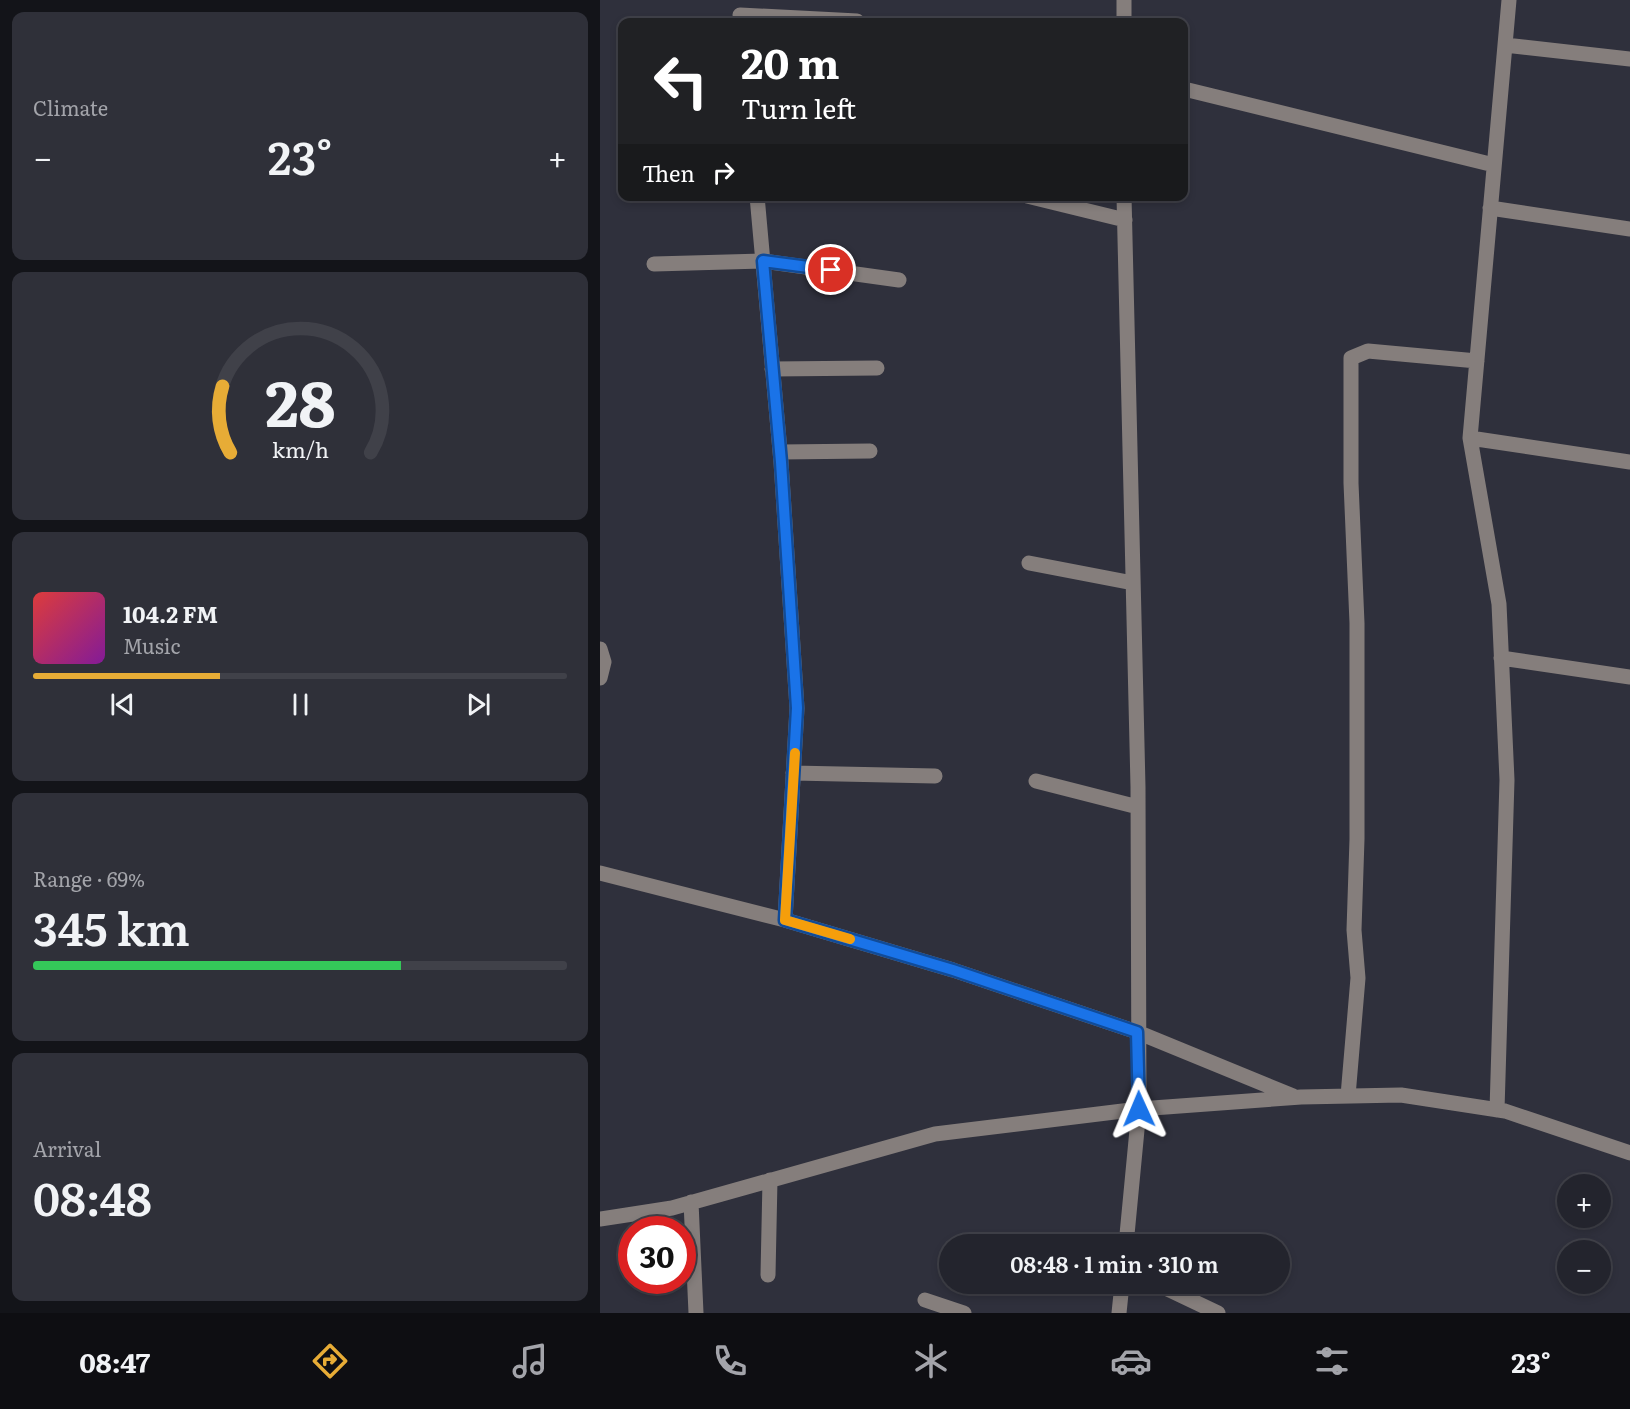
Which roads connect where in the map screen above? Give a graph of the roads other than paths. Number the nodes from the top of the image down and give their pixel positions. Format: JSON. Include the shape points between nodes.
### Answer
{"nodes":[{"id":1,"x":1124,"y":0,"type":"edge"},
{"id":2,"x":1509,"y":0,"type":"edge"},
{"id":3,"x":740,"y":12,"type":"edge"},
{"id":4,"x":818,"y":18,"type":"edge"},
{"id":5,"x":1124,"y":18,"type":"edge"},
{"id":6,"x":1505,"y":45,"type":"junction"},
{"id":7,"x":1630,"y":59,"type":"edge"},
{"id":8,"x":1188,"y":90,"type":"edge"},
{"id":9,"x":1494,"y":165,"type":"junction"},
{"id":10,"x":757,"y":201,"type":"edge"},
{"id":11,"x":1047,"y":201,"type":"edge"},
{"id":12,"x":1124,"y":201,"type":"edge"},
{"id":13,"x":1490,"y":208,"type":"junction"},
{"id":14,"x":1125,"y":220,"type":"junction"},
{"id":15,"x":1630,"y":229,"type":"edge"},
{"id":16,"x":763,"y":261,"type":"junction"},
{"id":17,"x":654,"y":264,"type":"dead end"},
{"id":18,"x":899,"y":280,"type":"dead end"},
{"id":19,"x":1477,"y":361,"type":"junction"},
{"id":20,"x":877,"y":368,"type":"dead end"},
{"id":21,"x":772,"y":369,"type":"junction"},
{"id":22,"x":1470,"y":438,"type":"junction"},
{"id":23,"x":870,"y":451,"type":"dead end"},
{"id":24,"x":780,"y":452,"type":"junction"},
{"id":25,"x":1630,"y":462,"type":"edge"},
{"id":26,"x":1029,"y":563,"type":"dead end"},
{"id":27,"x":1134,"y":583,"type":"junction"},
{"id":28,"x":600,"y":649,"type":"edge"},
{"id":29,"x":1501,"y":658,"type":"junction"},
{"id":30,"x":1630,"y":677,"type":"edge"},
{"id":31,"x":600,"y":678,"type":"edge"},
{"id":32,"x":793,"y":773,"type":"junction"},
{"id":33,"x":936,"y":776,"type":"dead end"},
{"id":34,"x":1036,"y":781,"type":"dead end"},
{"id":35,"x":1138,"y":807,"type":"junction"},
{"id":36,"x":600,"y":873,"type":"edge"},
{"id":37,"x":785,"y":920,"type":"junction"},
{"id":38,"x":1137,"y":1032,"type":"junction"},
{"id":39,"x":1348,"y":1096,"type":"junction"},
{"id":40,"x":1298,"y":1098,"type":"junction"},
{"id":41,"x":1139,"y":1109,"type":"junction"},
{"id":42,"x":1497,"y":1110,"type":"junction"},
{"id":43,"x":1630,"y":1153,"type":"edge"},
{"id":44,"x":770,"y":1180,"type":"junction"},
{"id":45,"x":691,"y":1202,"type":"junction"},
{"id":46,"x":600,"y":1219,"type":"edge"},
{"id":47,"x":1127,"y":1234,"type":"edge"},
{"id":48,"x":768,"y":1275,"type":"dead end"},
{"id":49,"x":1121,"y":1294,"type":"edge"},
{"id":50,"x":1178,"y":1294,"type":"edge"},
{"id":51,"x":925,"y":1300,"type":"dead end"},
{"id":52,"x":696,"y":1313,"type":"edge"},
{"id":53,"x":964,"y":1313,"type":"edge"},
{"id":54,"x":1119,"y":1313,"type":"edge"},
{"id":55,"x":1218,"y":1313,"type":"edge"}],
"edges":[{"from":1,"to":5,"type":"street"},
{"from":2,"to":6,"type":"street"},
{"from":3,"to":4,"type":"street"},
{"from":6,"to":7,"type":"street"},
{"from":6,"to":9,"type":"street"},
{"from":8,"to":9,"type":"street"},
{"from":9,"to":13,"type":"street"},
{"from":10,"to":16,"type":"street"},
{"from":11,"to":14,"type":"street"},
{"from":12,"to":14,"type":"street"},
{"from":13,"to":15,"type":"street"},
{"from":13,"to":19,"type":"street"},
{"from":14,"to":27,"type":"street"},
{"from":16,"to":17,"type":"street"},
{"from":16,"to":18,"type":"street"},
{"from":16,"to":21,"type":"street"},
{"from":19,"to":22,"type":"street"},
{"from":19,"to":39,"type":"street","via":[[1368,351],[1351,358],[1357,623],[1354,930],[1358,978]]},
{"from":20,"to":21,"type":"street"},
{"from":21,"to":24,"type":"street"},
{"from":22,"to":25,"type":"street"},
{"from":22,"to":29,"type":"street","via":[[1499,604]]},
{"from":23,"to":24,"type":"street"},
{"from":24,"to":32,"type":"street","via":[[797,708]]},
{"from":26,"to":27,"type":"street"},
{"from":27,"to":35,"type":"street"},
{"from":28,"to":31,"type":"street","via":[[604,662]]},
{"from":29,"to":30,"type":"street"},
{"from":29,"to":42,"type":"street","via":[[1507,780]]},
{"from":32,"to":33,"type":"street"},
{"from":32,"to":37,"type":"street"},
{"from":34,"to":35,"type":"street"},
{"from":35,"to":38,"type":"street"},
{"from":36,"to":37,"type":"street"},
{"from":37,"to":38,"type":"street","via":[[953,970]]},
{"from":38,"to":40,"type":"street"},
{"from":38,"to":41,"type":"street"},
{"from":39,"to":40,"type":"street"},
{"from":39,"to":42,"type":"street","via":[[1401,1095]]},
{"from":40,"to":41,"type":"street"},
{"from":41,"to":44,"type":"street","via":[[935,1134]]},
{"from":41,"to":47,"type":"street"},
{"from":42,"to":43,"type":"street"},
{"from":44,"to":45,"type":"street"},
{"from":44,"to":48,"type":"street"},
{"from":45,"to":46,"type":"street"},
{"from":45,"to":52,"type":"street"},
{"from":49,"to":54,"type":"street"},
{"from":50,"to":55,"type":"street"},
{"from":51,"to":53,"type":"street"}]}
